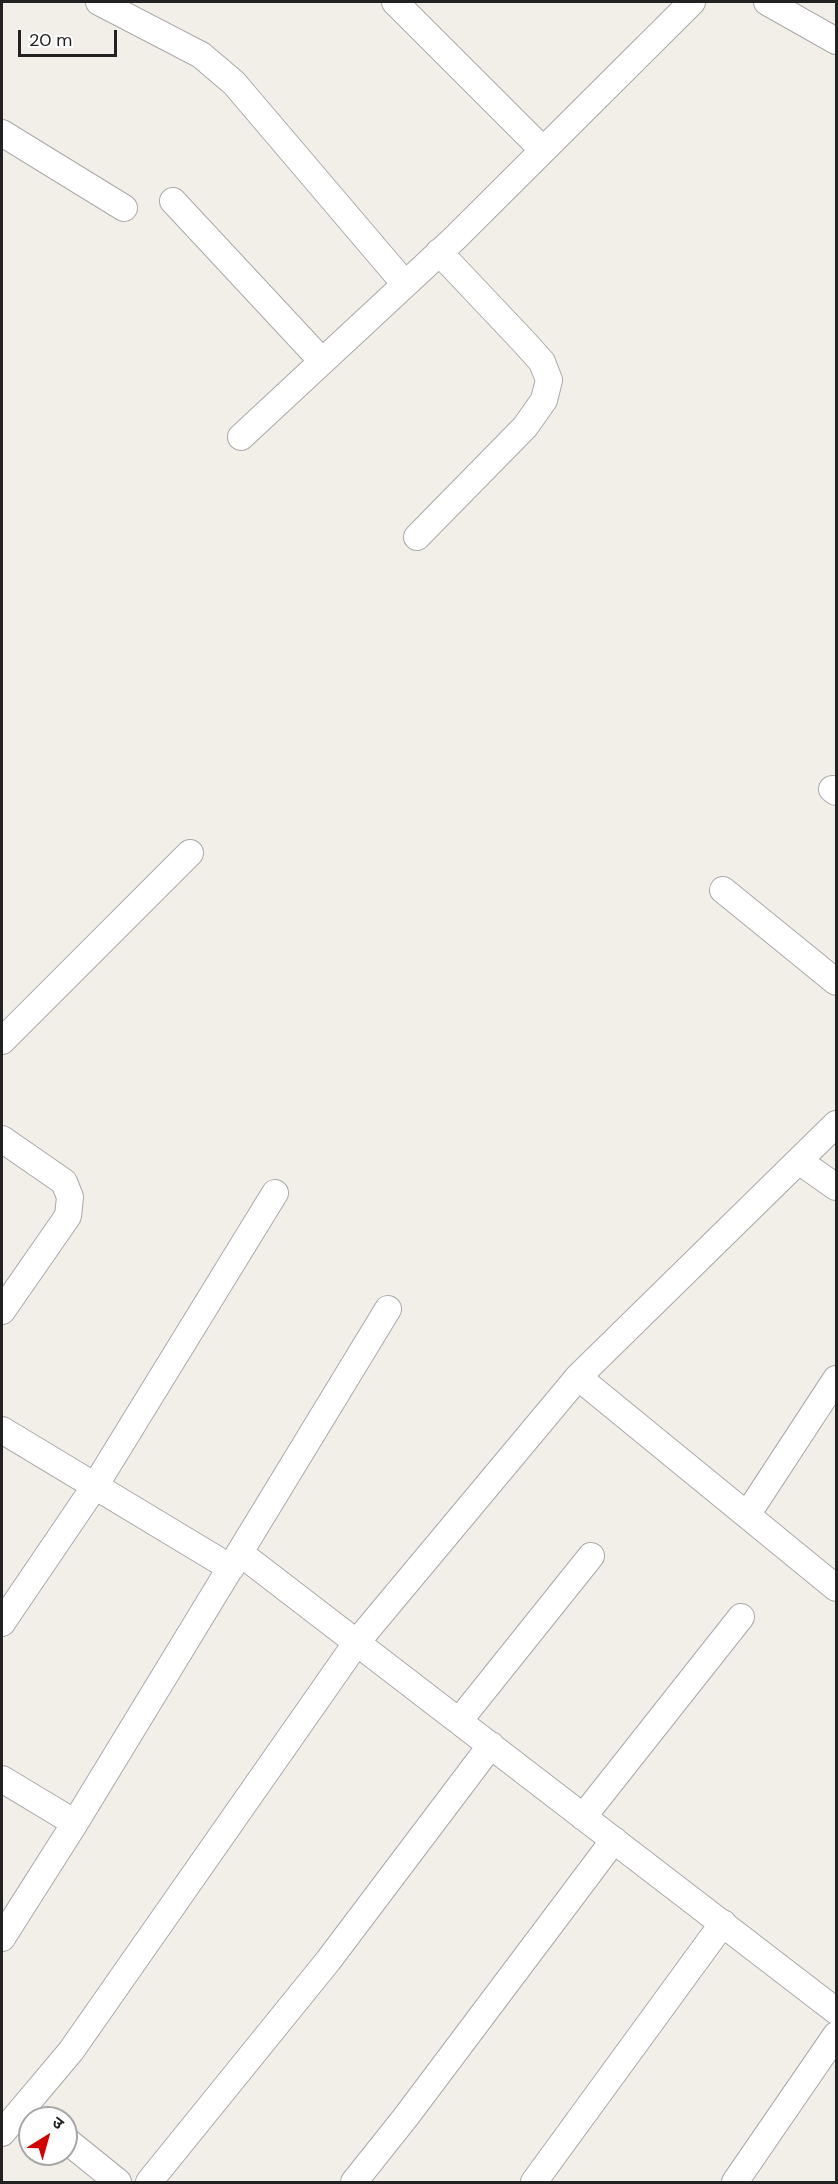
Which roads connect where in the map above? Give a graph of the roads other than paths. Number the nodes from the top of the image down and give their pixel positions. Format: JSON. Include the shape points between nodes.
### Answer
{"nodes":[{"id":1,"x":99,"y":2,"type":"edge"},
{"id":2,"x":395,"y":2,"type":"edge"},
{"id":3,"x":692,"y":2,"type":"edge"},
{"id":4,"x":766,"y":2,"type":"edge"},
{"id":5,"x":837,"y":41,"type":"edge"},
{"id":6,"x":2,"y":133,"type":"edge"},
{"id":7,"x":543,"y":150,"type":"junction"},
{"id":8,"x":173,"y":201,"type":"dead end"},
{"id":9,"x":124,"y":208,"type":"dead end"},
{"id":10,"x":439,"y":252,"type":"junction"},
{"id":11,"x":405,"y":284,"type":"junction"},
{"id":12,"x":322,"y":361,"type":"junction"},
{"id":13,"x":241,"y":437,"type":"dead end"},
{"id":14,"x":417,"y":537,"type":"dead end"},
{"id":15,"x":190,"y":853,"type":"dead end"},
{"id":16,"x":723,"y":890,"type":"dead end"},
{"id":17,"x":837,"y":982,"type":"edge"},
{"id":18,"x":2,"y":1041,"type":"edge"},
{"id":19,"x":837,"y":1124,"type":"edge"},
{"id":20,"x":2,"y":1139,"type":"edge"},
{"id":21,"x":799,"y":1161,"type":"junction"},
{"id":22,"x":837,"y":1187,"type":"edge"},
{"id":23,"x":274,"y":1193,"type":"dead end"},
{"id":24,"x":388,"y":1309,"type":"dead end"},
{"id":25,"x":2,"y":1311,"type":"edge"},
{"id":26,"x":578,"y":1377,"type":"junction"},
{"id":27,"x":837,"y":1379,"type":"edge"},
{"id":28,"x":2,"y":1430,"type":"edge"},
{"id":29,"x":95,"y":1486,"type":"junction"},
{"id":30,"x":747,"y":1515,"type":"junction"},
{"id":31,"x":591,"y":1556,"type":"dead end"},
{"id":32,"x":235,"y":1560,"type":"junction"},
{"id":33,"x":837,"y":1588,"type":"edge"},
{"id":34,"x":741,"y":1617,"type":"dead end"},
{"id":35,"x":2,"y":1623,"type":"edge"},
{"id":36,"x":357,"y":1642,"type":"junction"},
{"id":37,"x":459,"y":1721,"type":"junction"},
{"id":38,"x":491,"y":1746,"type":"junction"},
{"id":39,"x":2,"y":1779,"type":"edge"},
{"id":40,"x":584,"y":1816,"type":"junction"},
{"id":41,"x":75,"y":1823,"type":"junction"},
{"id":42,"x":614,"y":1840,"type":"junction"},
{"id":43,"x":723,"y":1923,"type":"junction"},
{"id":44,"x":2,"y":1938,"type":"edge"},
{"id":45,"x":837,"y":2011,"type":"edge"},
{"id":46,"x":837,"y":2035,"type":"edge"},
{"id":47,"x":36,"y":2106,"type":"edge"},
{"id":48,"x":18,"y":2122,"type":"edge"},
{"id":49,"x":2,"y":2133,"type":"edge"},
{"id":50,"x":78,"y":2150,"type":"edge"},
{"id":51,"x":118,"y":2182,"type":"edge"},
{"id":52,"x":150,"y":2182,"type":"edge"},
{"id":53,"x":354,"y":2182,"type":"edge"},
{"id":54,"x":534,"y":2182,"type":"edge"},
{"id":55,"x":735,"y":2182,"type":"edge"}],
"edges":[{"from":1,"to":11,"type":"street","via":[[201,55],[234,83]]},
{"from":2,"to":7,"type":"street"},
{"from":3,"to":7,"type":"street"},
{"from":4,"to":5,"type":"street"},
{"from":6,"to":9,"type":"street"},
{"from":7,"to":10,"type":"street"},
{"from":8,"to":12,"type":"street"},
{"from":10,"to":11,"type":"street"},
{"from":10,"to":14,"type":"street","via":[[542,362],[549,380],[544,400],[525,427]]},
{"from":11,"to":12,"type":"street"},
{"from":12,"to":13,"type":"street"},
{"from":15,"to":18,"type":"street"},
{"from":16,"to":17,"type":"street"},
{"from":19,"to":21,"type":"street"},
{"from":20,"to":25,"type":"street","via":[[64,1182],[70,1197],[68,1216]]},
{"from":21,"to":22,"type":"street"},
{"from":21,"to":26,"type":"street"},
{"from":23,"to":29,"type":"street"},
{"from":24,"to":32,"type":"street"},
{"from":26,"to":30,"type":"street"},
{"from":26,"to":36,"type":"street"},
{"from":27,"to":30,"type":"street"},
{"from":28,"to":29,"type":"street"},
{"from":29,"to":32,"type":"street"},
{"from":29,"to":35,"type":"street"},
{"from":30,"to":33,"type":"street"},
{"from":31,"to":37,"type":"street"},
{"from":32,"to":36,"type":"street"},
{"from":32,"to":41,"type":"street"},
{"from":34,"to":40,"type":"street"},
{"from":36,"to":37,"type":"street"},
{"from":36,"to":47,"type":"street"},
{"from":37,"to":38,"type":"street"},
{"from":38,"to":40,"type":"street"},
{"from":38,"to":52,"type":"street","via":[[328,1961]]},
{"from":39,"to":41,"type":"street"},
{"from":40,"to":42,"type":"street"},
{"from":41,"to":44,"type":"street"},
{"from":42,"to":43,"type":"street"},
{"from":42,"to":53,"type":"street"},
{"from":43,"to":45,"type":"street"},
{"from":43,"to":54,"type":"street"},
{"from":46,"to":55,"type":"street"},
{"from":48,"to":49,"type":"street"},
{"from":50,"to":51,"type":"street"}]}
